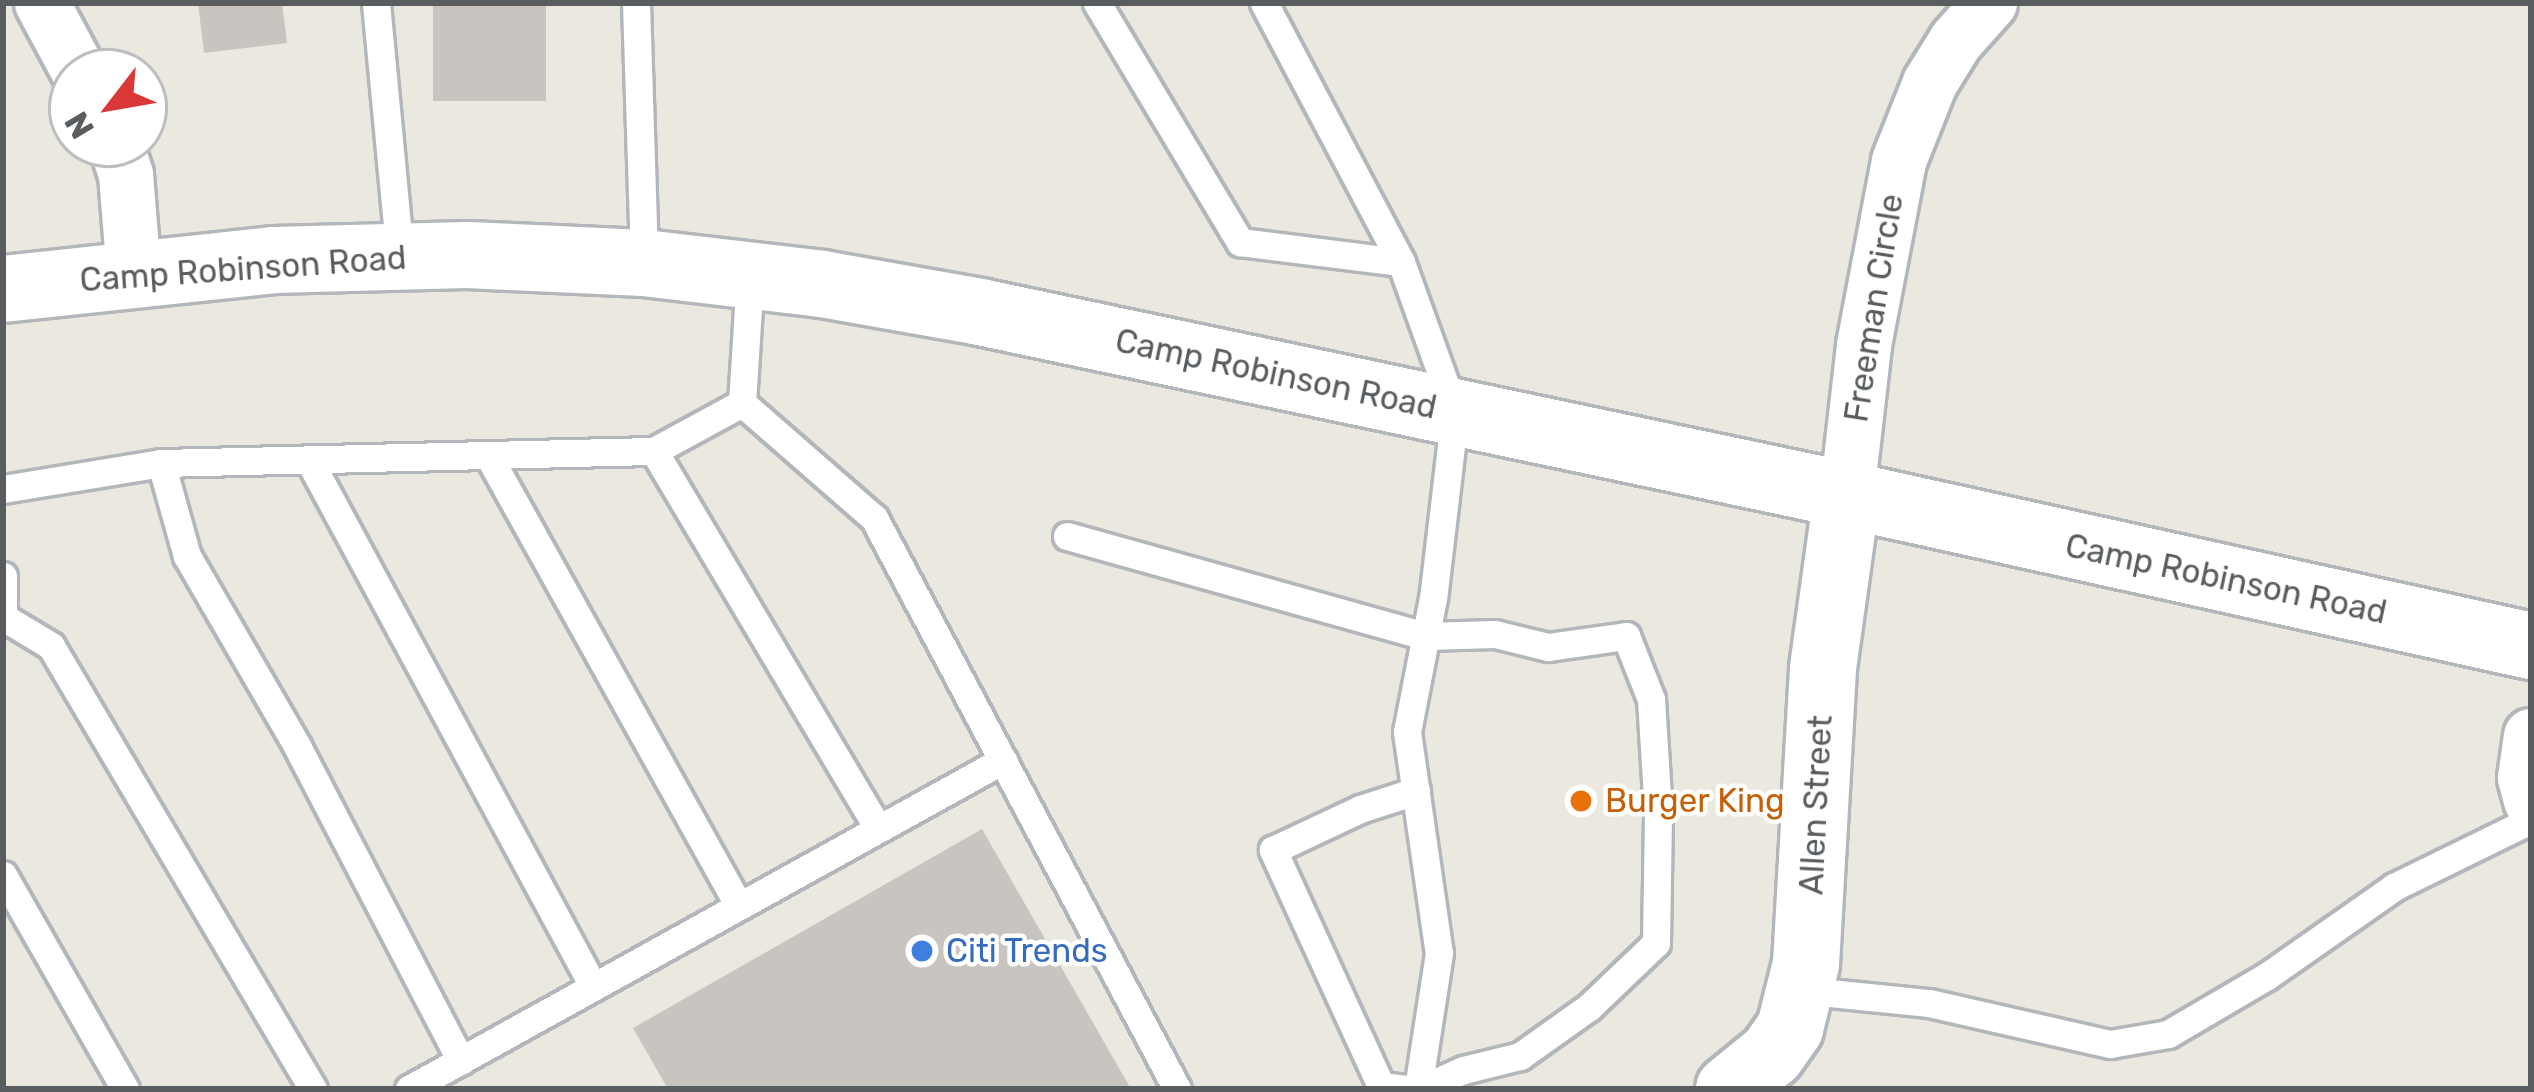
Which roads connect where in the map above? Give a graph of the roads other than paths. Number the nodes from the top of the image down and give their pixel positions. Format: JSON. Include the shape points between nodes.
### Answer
{"nodes":[{"id":1,"x":42,"y":3,"type":"edge"},
{"id":2,"x":376,"y":3,"type":"edge"},
{"id":3,"x":636,"y":3,"type":"edge"},
{"id":4,"x":1097,"y":3,"type":"edge"},
{"id":5,"x":1264,"y":3,"type":"edge"},
{"id":6,"x":1990,"y":3,"type":"edge"},
{"id":7,"x":66,"y":48,"type":"edge"},
{"id":8,"x":124,"y":168,"type":"edge"},
{"id":9,"x":400,"y":256,"type":"junction"},
{"id":10,"x":1401,"y":262,"type":"junction"},
{"id":11,"x":644,"y":263,"type":"junction"},
{"id":12,"x":134,"y":275,"type":"junction"},
{"id":13,"x":750,"y":276,"type":"junction"},
{"id":14,"x":3,"y":289,"type":"edge"},
{"id":15,"x":742,"y":403,"type":"junction"},
{"id":16,"x":1455,"y":412,"type":"junction"},
{"id":17,"x":654,"y":451,"type":"junction"},
{"id":18,"x":488,"y":455,"type":"junction"},
{"id":19,"x":309,"y":460,"type":"junction"},
{"id":20,"x":161,"y":463,"type":"junction"},
{"id":21,"x":3,"y":489,"type":"edge"},
{"id":22,"x":1847,"y":495,"type":"junction"},
{"id":23,"x":1067,"y":536,"type":"dead end"},
{"id":24,"x":3,"y":576,"type":"edge"},
{"id":25,"x":3,"y":612,"type":"edge"},
{"id":26,"x":1426,"y":636,"type":"junction"},
{"id":27,"x":2531,"y":646,"type":"edge"},
{"id":28,"x":2531,"y":736,"type":"edge"},
{"id":29,"x":1003,"y":760,"type":"junction"},
{"id":30,"x":1416,"y":791,"type":"junction"},
{"id":31,"x":2531,"y":800,"type":"edge"},
{"id":32,"x":2531,"y":820,"type":"edge"},
{"id":33,"x":878,"y":829,"type":"junction"},
{"id":34,"x":3,"y":874,"type":"edge"},
{"id":35,"x":739,"y":906,"type":"junction"},
{"id":36,"x":593,"y":986,"type":"junction"},
{"id":37,"x":1800,"y":990,"type":"junction"},
{"id":38,"x":461,"y":1060,"type":"junction"},
{"id":39,"x":1752,"y":1082,"type":"edge"},
{"id":40,"x":125,"y":1089,"type":"edge"},
{"id":41,"x":313,"y":1089,"type":"edge"},
{"id":42,"x":409,"y":1089,"type":"edge"},
{"id":43,"x":1177,"y":1089,"type":"edge"},
{"id":44,"x":1406,"y":1089,"type":"edge"},
{"id":45,"x":1419,"y":1089,"type":"edge"}],
"edges":[{"from":1,"to":7,"type":"street"},
{"from":2,"to":9,"type":"lane"},
{"from":3,"to":11,"type":"lane"},
{"from":4,"to":10,"type":"lane","via":[[1240,242]]},
{"from":5,"to":10,"type":"lane"},
{"from":6,"to":22,"type":"street","name":"Freeman Circle","via":[[1930,83],[1899,161],[1864,345]]},
{"from":8,"to":12,"type":"street"},
{"from":9,"to":11,"type":"main road","name":"Camp Robinson Road"},
{"from":9,"to":12,"type":"main road","name":"Camp Robinson Road"},
{"from":10,"to":16,"type":"lane"},
{"from":11,"to":13,"type":"main road","name":"Camp Robinson Road"},
{"from":12,"to":14,"type":"main road","name":"Camp Robinson Road"},
{"from":13,"to":15,"type":"lane"},
{"from":13,"to":16,"type":"main road","name":"Camp Robinson Road","via":[[980,312]]},
{"from":15,"to":17,"type":"lane"},
{"from":15,"to":29,"type":"lane","via":[[874,518]]},
{"from":16,"to":22,"type":"main road","name":"Camp Robinson Road"},
{"from":16,"to":26,"type":"lane"},
{"from":17,"to":18,"type":"lane"},
{"from":17,"to":33,"type":"lane"},
{"from":18,"to":19,"type":"lane"},
{"from":18,"to":35,"type":"lane"},
{"from":19,"to":20,"type":"lane"},
{"from":19,"to":36,"type":"lane"},
{"from":20,"to":21,"type":"lane"},
{"from":20,"to":38,"type":"lane","via":[[188,556]]},
{"from":22,"to":27,"type":"main road","name":"Camp Robinson Road"},
{"from":22,"to":37,"type":"main road","name":"Allen Street","via":[[1823,668]]},
{"from":23,"to":26,"type":"lane"},
{"from":24,"to":25,"type":"lane"},
{"from":25,"to":41,"type":"lane","via":[[51,646]]},
{"from":26,"to":30,"type":"lane","via":[[1408,732]]},
{"from":26,"to":45,"type":"lane","via":[[1495,634],[1548,647],[1626,636],[1651,699],[1657,943],[1589,1007],[1520,1056]]},
{"from":28,"to":31,"type":"street"},
{"from":29,"to":33,"type":"lane"},
{"from":29,"to":43,"type":"lane"},
{"from":30,"to":44,"type":"lane","via":[[1274,850],[1381,1086]]},
{"from":30,"to":45,"type":"lane","via":[[1439,953]]},
{"from":32,"to":37,"type":"lane","via":[[2394,887],[2168,1034],[2110,1044],[1929,1003]]},
{"from":33,"to":35,"type":"lane"},
{"from":34,"to":40,"type":"lane"},
{"from":35,"to":36,"type":"lane"},
{"from":36,"to":38,"type":"lane"},
{"from":37,"to":39,"type":"main road","name":"Allen Street","via":[[1790,1028]]},
{"from":38,"to":42,"type":"lane"}]}
